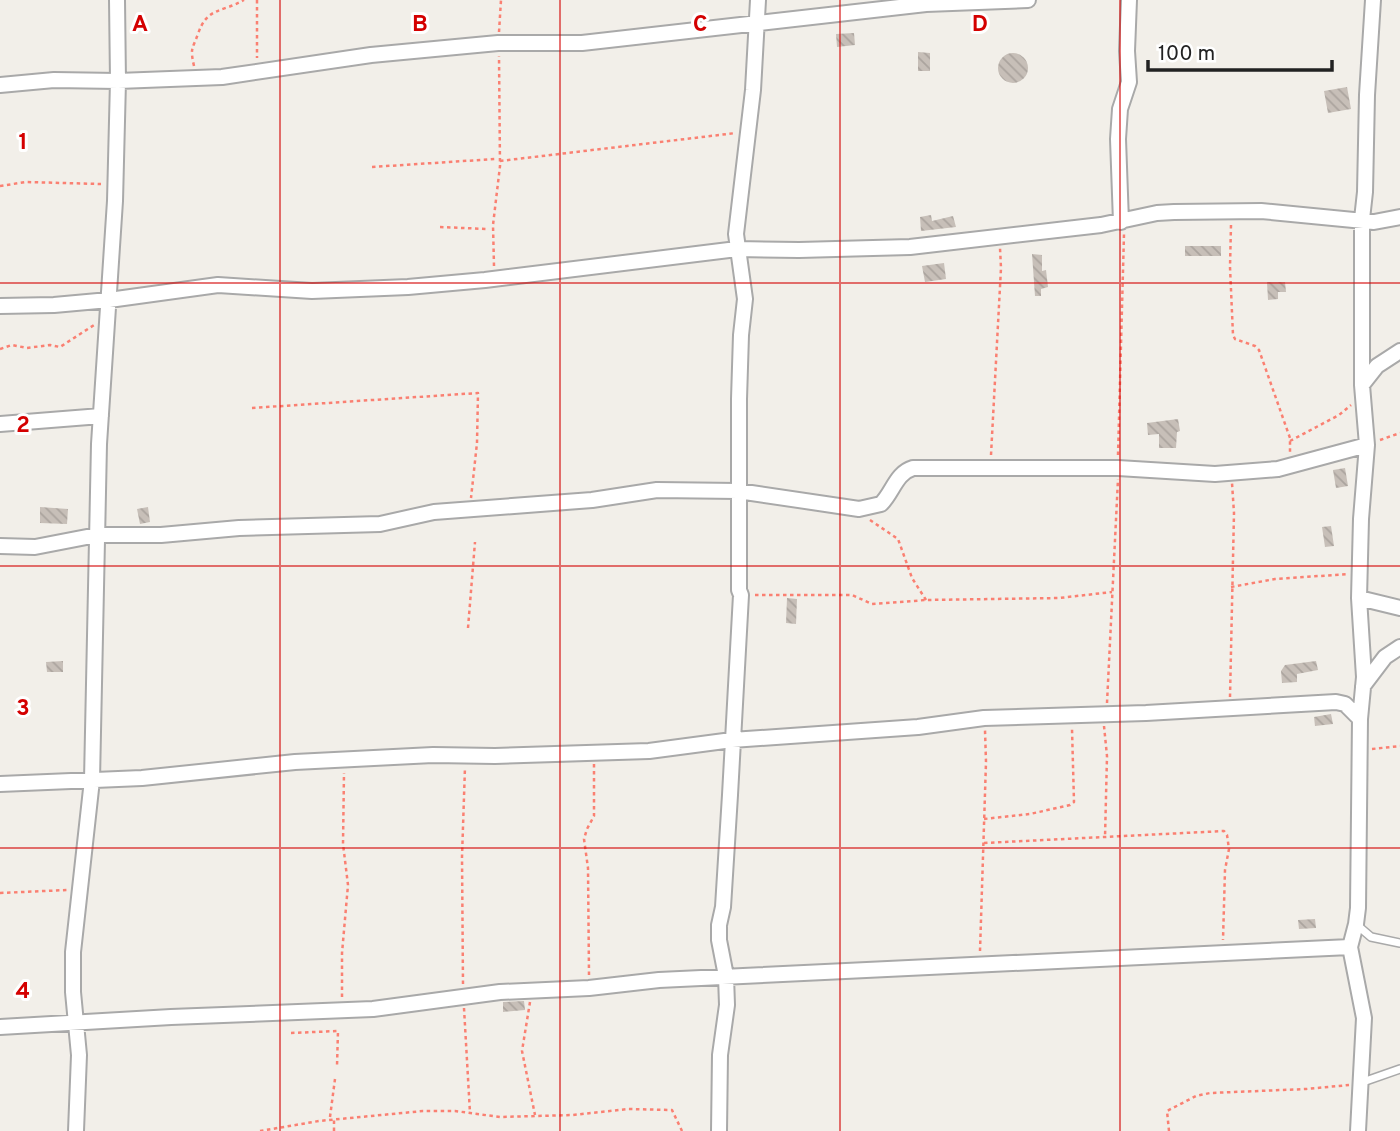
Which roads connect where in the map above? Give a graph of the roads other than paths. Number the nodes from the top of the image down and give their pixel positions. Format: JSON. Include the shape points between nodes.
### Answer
{"nodes":[{"id":1,"x":117,"y":0,"type":"edge"},
{"id":2,"x":758,"y":0,"type":"edge"},
{"id":3,"x":1028,"y":0,"type":"edge"},
{"id":4,"x":1129,"y":0,"type":"edge"},
{"id":5,"x":1373,"y":0,"type":"edge"},
{"id":6,"x":758,"y":22,"type":"junction"},
{"id":7,"x":118,"y":81,"type":"junction"},
{"id":8,"x":0,"y":85,"type":"edge"},
{"id":9,"x":1400,"y":217,"type":"edge"},
{"id":10,"x":1362,"y":219,"type":"junction"},
{"id":11,"x":1123,"y":222,"type":"junction"},
{"id":12,"x":737,"y":249,"type":"junction"},
{"id":13,"x":109,"y":300,"type":"junction"},
{"id":14,"x":0,"y":306,"type":"edge"},
{"id":15,"x":1400,"y":351,"type":"edge"},
{"id":16,"x":1363,"y":390,"type":"junction"},
{"id":17,"x":101,"y":416,"type":"junction"},
{"id":18,"x":0,"y":424,"type":"edge"},
{"id":19,"x":1367,"y":445,"type":"junction"},
{"id":20,"x":738,"y":491,"type":"junction"},
{"id":21,"x":97,"y":535,"type":"junction"},
{"id":22,"x":0,"y":546,"type":"edge"},
{"id":23,"x":1359,"y":598,"type":"junction"},
{"id":24,"x":1400,"y":608,"type":"edge"},
{"id":25,"x":1400,"y":647,"type":"edge"},
{"id":26,"x":1363,"y":687,"type":"junction"},
{"id":27,"x":1345,"y":704,"type":"junction"},
{"id":28,"x":1360,"y":719,"type":"junction"},
{"id":29,"x":732,"y":740,"type":"junction"},
{"id":30,"x":92,"y":780,"type":"junction"},
{"id":31,"x":0,"y":784,"type":"edge"},
{"id":32,"x":1356,"y":924,"type":"junction"},
{"id":33,"x":1400,"y":943,"type":"edge"},
{"id":34,"x":1350,"y":947,"type":"junction"},
{"id":35,"x":726,"y":976,"type":"junction"},
{"id":36,"x":75,"y":1023,"type":"junction"},
{"id":37,"x":0,"y":1027,"type":"edge"},
{"id":38,"x":1400,"y":1069,"type":"edge"},
{"id":39,"x":1360,"y":1083,"type":"junction"},
{"id":40,"x":76,"y":1131,"type":"edge"},
{"id":41,"x":719,"y":1131,"type":"edge"},
{"id":42,"x":1358,"y":1131,"type":"edge"}],
"edges":[{"from":1,"to":7,"type":"street"},
{"from":2,"to":6,"type":"street"},
{"from":3,"to":6,"type":"street","via":[[926,4]]},
{"from":4,"to":11,"type":"street","via":[[1129,82],[1118,139]]},
{"from":5,"to":10,"type":"street"},
{"from":6,"to":7,"type":"street","via":[[582,43],[498,43],[371,55],[197,79]]},
{"from":6,"to":12,"type":"street"},
{"from":7,"to":8,"type":"street"},
{"from":7,"to":13,"type":"street"},
{"from":9,"to":10,"type":"street","via":[[1374,222]]},
{"from":10,"to":11,"type":"street","via":[[1232,211],[1157,213]]},
{"from":10,"to":16,"type":"street"},
{"from":11,"to":12,"type":"street","via":[[910,247]]},
{"from":12,"to":13,"type":"street","via":[[408,287],[312,291],[218,285]]},
{"from":12,"to":20,"type":"street","via":[[745,299]]},
{"from":13,"to":14,"type":"street"},
{"from":13,"to":17,"type":"street"},
{"from":15,"to":16,"type":"street","via":[[1377,366]]},
{"from":16,"to":19,"type":"street"},
{"from":17,"to":18,"type":"street"},
{"from":17,"to":21,"type":"street"},
{"from":19,"to":20,"type":"street","via":[[1285,468],[1230,473],[909,468],[881,504],[859,509]]},
{"from":19,"to":23,"type":"street"},
{"from":20,"to":21,"type":"street","via":[[642,491],[592,500],[434,512],[380,524]]},
{"from":20,"to":29,"type":"street","via":[[741,595]]},
{"from":21,"to":22,"type":"street","via":[[35,547]]},
{"from":21,"to":30,"type":"street"},
{"from":23,"to":24,"type":"street"},
{"from":23,"to":26,"type":"street"},
{"from":25,"to":26,"type":"street","via":[[1385,657]]},
{"from":26,"to":27,"type":"street"},
{"from":26,"to":28,"type":"street"},
{"from":27,"to":28,"type":"street"},
{"from":27,"to":29,"type":"street","via":[[984,718]]},
{"from":28,"to":32,"type":"street"},
{"from":29,"to":30,"type":"street","via":[[649,751],[344,759]]},
{"from":29,"to":35,"type":"street","via":[[719,925]]},
{"from":30,"to":31,"type":"street"},
{"from":30,"to":36,"type":"street","via":[[73,952]]},
{"from":32,"to":33,"type":"lane","via":[[1371,937]]},
{"from":32,"to":34,"type":"street"},
{"from":34,"to":35,"type":"street"},
{"from":34,"to":39,"type":"street","via":[[1364,1018]]},
{"from":35,"to":36,"type":"street","via":[[530,990],[373,1009]]},
{"from":35,"to":41,"type":"street"},
{"from":36,"to":37,"type":"street"},
{"from":36,"to":40,"type":"street","via":[[79,1055]]},
{"from":38,"to":39,"type":"lane"},
{"from":39,"to":42,"type":"street"}]}
